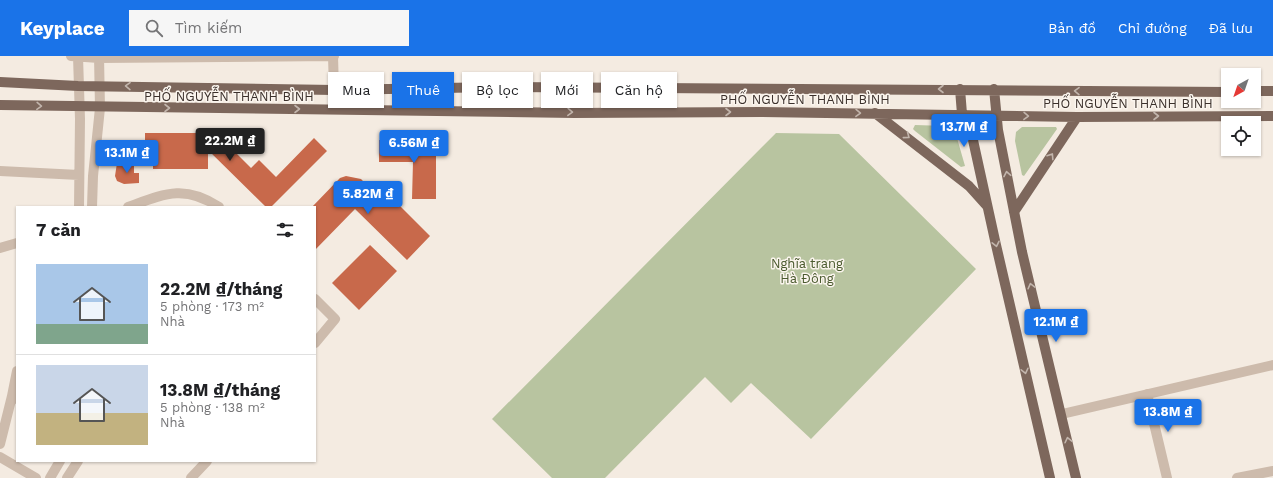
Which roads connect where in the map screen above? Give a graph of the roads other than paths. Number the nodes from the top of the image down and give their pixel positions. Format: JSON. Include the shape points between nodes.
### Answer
{"nodes":[{"id":1,"x":76,"y":56,"type":"edge"},
{"id":2,"x":285,"y":56,"type":"edge"},
{"id":3,"x":334,"y":56,"type":"edge"},
{"id":4,"x":99,"y":57,"type":"edge"},
{"id":5,"x":334,"y":72,"type":"edge"},
{"id":6,"x":0,"y":82,"type":"edge"},
{"id":7,"x":100,"y":85,"type":"junction"},
{"id":8,"x":78,"y":86,"type":"junction"},
{"id":9,"x":384,"y":89,"type":"edge"},
{"id":10,"x":960,"y":89,"type":"junction"},
{"id":11,"x":994,"y":89,"type":"junction"},
{"id":12,"x":328,"y":90,"type":"edge"},
{"id":13,"x":1261,"y":91,"type":"edge"},
{"id":14,"x":1273,"y":91,"type":"edge"},
{"id":15,"x":1221,"y":92,"type":"edge"},
{"id":16,"x":0,"y":105,"type":"edge"},
{"id":17,"x":80,"y":107,"type":"junction"},
{"id":18,"x":100,"y":108,"type":"junction"},
{"id":19,"x":876,"y":113,"type":"junction"},
{"id":20,"x":962,"y":114,"type":"junction"},
{"id":21,"x":996,"y":116,"type":"junction"},
{"id":22,"x":1077,"y":116,"type":"junction"},
{"id":23,"x":1273,"y":116,"type":"edge"},
{"id":24,"x":0,"y":171,"type":"edge"},
{"id":25,"x":79,"y":175,"type":"junction"},
{"id":26,"x":79,"y":206,"type":"edge"},
{"id":27,"x":92,"y":206,"type":"edge"},
{"id":28,"x":131,"y":206,"type":"edge"},
{"id":29,"x":217,"y":206,"type":"edge"},
{"id":30,"x":988,"y":206,"type":"junction"},
{"id":31,"x":1014,"y":212,"type":"junction"},
{"id":32,"x":16,"y":244,"type":"edge"},
{"id":33,"x":0,"y":248,"type":"edge"},
{"id":34,"x":316,"y":300,"type":"edge"},
{"id":35,"x":316,"y":342,"type":"edge"},
{"id":36,"x":1273,"y":365,"type":"edge"},
{"id":37,"x":16,"y":380,"type":"edge"},
{"id":38,"x":1147,"y":394,"type":"junction"},
{"id":39,"x":14,"y":398,"type":"edge"},
{"id":40,"x":1062,"y":414,"type":"junction"},
{"id":41,"x":0,"y":444,"type":"edge"},
{"id":42,"x":0,"y":457,"type":"edge"},
{"id":43,"x":59,"y":462,"type":"edge"},
{"id":44,"x":77,"y":462,"type":"edge"},
{"id":45,"x":206,"y":462,"type":"edge"},
{"id":46,"x":1273,"y":471,"type":"edge"},
{"id":47,"x":36,"y":478,"type":"edge"},
{"id":48,"x":50,"y":478,"type":"edge"},
{"id":49,"x":67,"y":478,"type":"edge"},
{"id":50,"x":191,"y":478,"type":"edge"},
{"id":51,"x":1050,"y":478,"type":"edge"},
{"id":52,"x":1076,"y":478,"type":"edge"},
{"id":53,"x":1167,"y":478,"type":"edge"},
{"id":54,"x":1237,"y":478,"type":"edge"}],
"edges":[{"from":1,"to":4,"type":"street"},
{"from":1,"to":8,"type":"street"},
{"from":2,"to":3,"type":"street"},
{"from":2,"to":4,"type":"street"},
{"from":3,"to":5,"type":"street"},
{"from":4,"to":7,"type":"street"},
{"from":6,"to":8,"type":"main road","name":"PHỐ NGUYỄN THANH BÌNH"},
{"from":7,"to":8,"type":"main road","name":"PHỐ NGUYỄN THANH BÌNH"},
{"from":12,"to":7,"type":"main road","name":"PHỐ NGUYỄN THANH BÌNH","one_way":true},
{"from":7,"to":18,"type":"street"},
{"from":8,"to":17,"type":"street"},
{"from":10,"to":9,"type":"main road","name":"PHỐ NGUYỄN THANH BÌNH","one_way":true,"via":[[497,87]]},
{"from":10,"to":11,"type":"main road","name":"PHỐ NGUYỄN THANH BÌNH"},
{"from":10,"to":20,"type":"main road"},
{"from":15,"to":11,"type":"main road","name":"PHỐ NGUYỄN THANH BÌNH","one_way":true},
{"from":11,"to":21,"type":"main road"},
{"from":13,"to":14,"type":"main road"},
{"from":16,"to":17,"type":"main road","name":"PHỐ NGUYỄN THANH BÌNH","one_way":true},
{"from":17,"to":18,"type":"main road","name":"PHỐ NGUYỄN THANH BÌNH"},
{"from":17,"to":25,"type":"street"},
{"from":18,"to":19,"type":"main road","name":"PHỐ NGUYỄN THANH BÌNH","one_way":true},
{"from":18,"to":27,"type":"street"},
{"from":19,"to":20,"type":"main road","name":"PHỐ NGUYỄN THANH BÌNH"},
{"from":19,"to":30,"type":"main road","one_way":true,"via":[[969,186]]},
{"from":20,"to":21,"type":"main road","name":"PHỐ NGUYỄN THANH BÌNH"},
{"from":20,"to":30,"type":"main road","via":[[971,131]]},
{"from":21,"to":22,"type":"main road","name":"PHỐ NGUYỄN THANH BÌNH","one_way":true},
{"from":31,"to":21,"type":"main road","one_way":true},
{"from":22,"to":23,"type":"main road","name":"PHỐ NGUYỄN THANH BÌNH","one_way":true},
{"from":31,"to":22,"type":"main road","one_way":true},
{"from":24,"to":25,"type":"street"},
{"from":25,"to":26,"type":"street"},
{"from":28,"to":29,"type":"street","via":[[174,192],[205,198]]},
{"from":30,"to":51,"type":"main road","one_way":true},
{"from":40,"to":31,"type":"main road","one_way":true},
{"from":32,"to":33,"type":"street"},
{"from":34,"to":35,"type":"street","via":[[335,319]]},
{"from":36,"to":38,"type":"street"},
{"from":37,"to":39,"type":"street"},
{"from":38,"to":40,"type":"street"},
{"from":38,"to":53,"type":"street"},
{"from":39,"to":41,"type":"street"},
{"from":52,"to":40,"type":"main road","one_way":true},
{"from":42,"to":47,"type":"street"},
{"from":43,"to":48,"type":"street"},
{"from":44,"to":49,"type":"street"},
{"from":45,"to":50,"type":"street"},
{"from":46,"to":54,"type":"street"}]}
